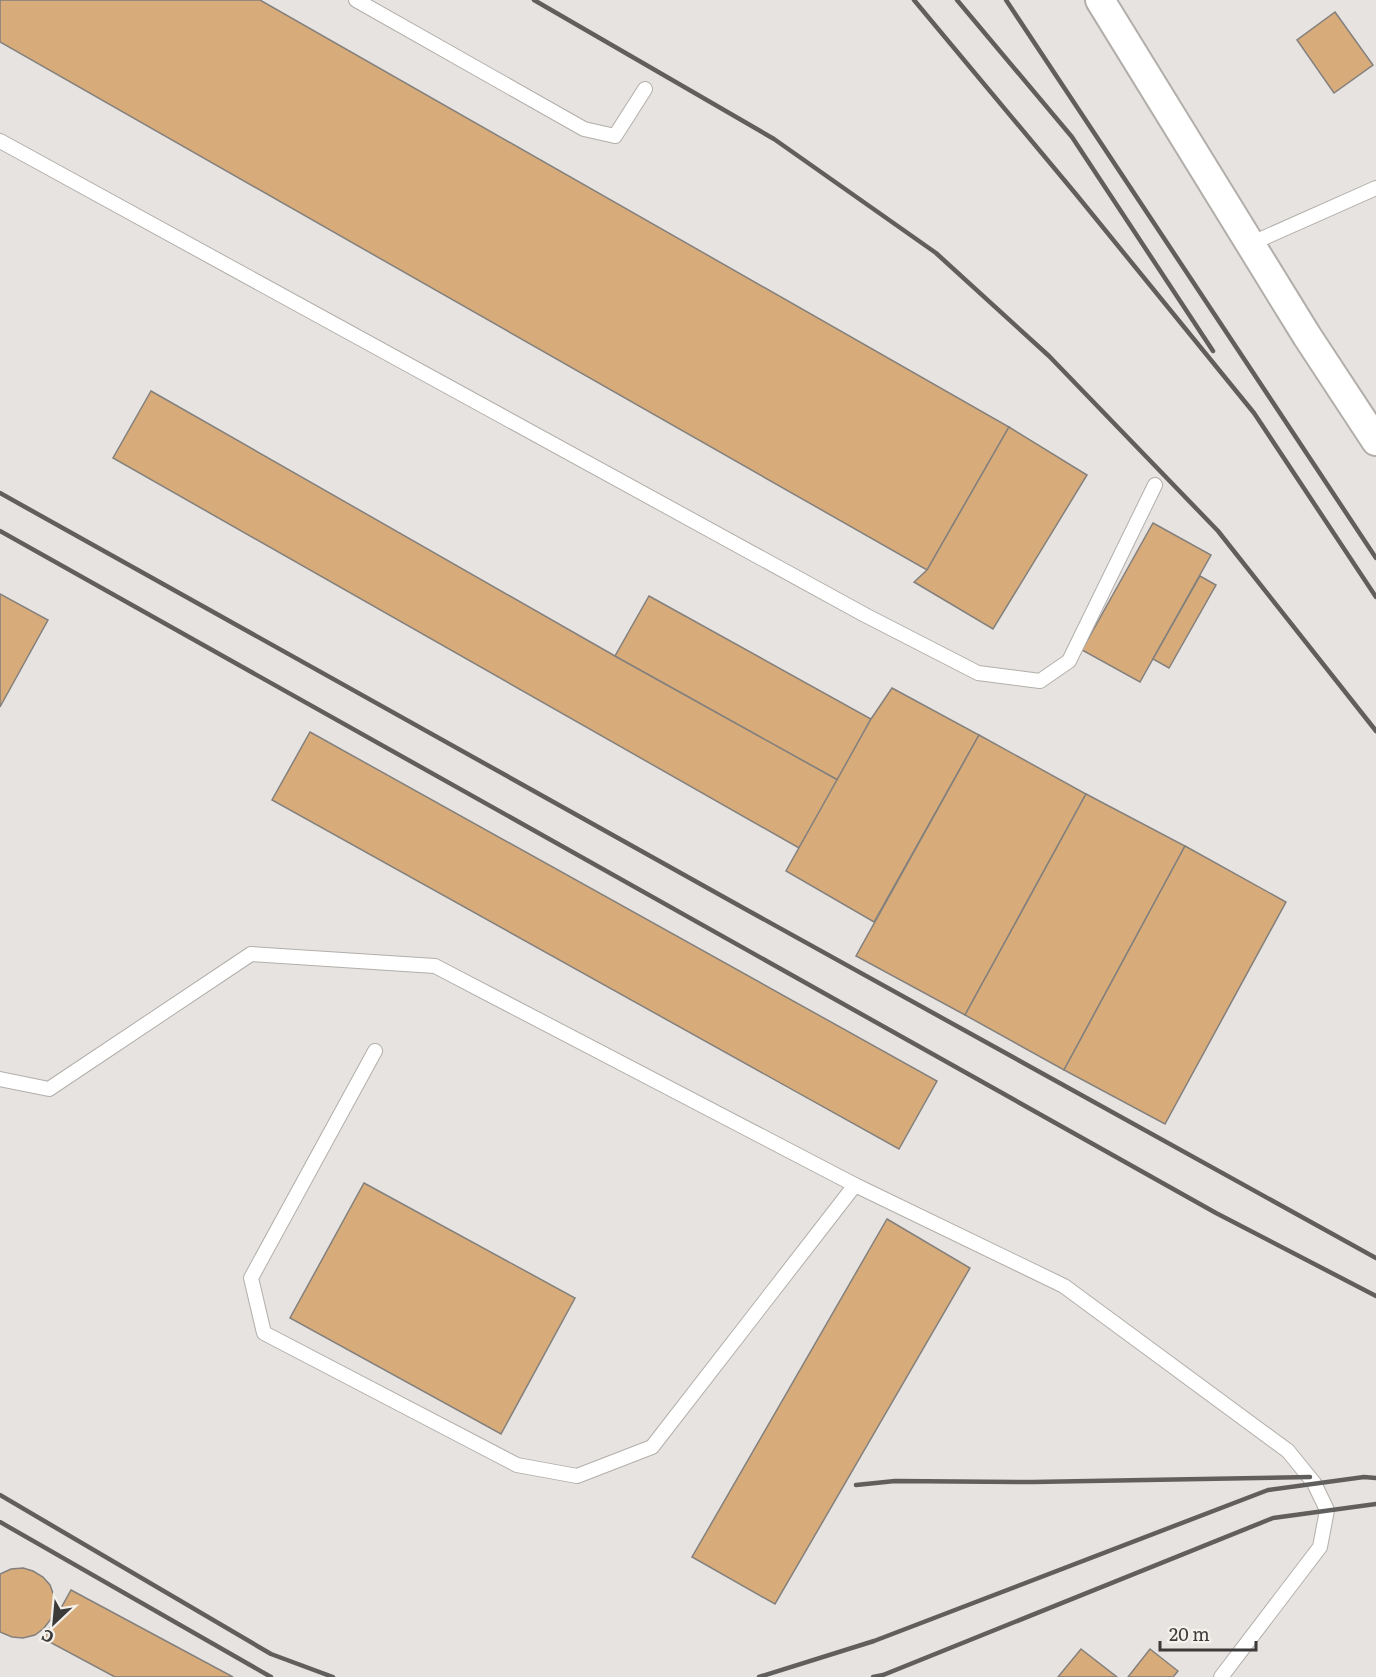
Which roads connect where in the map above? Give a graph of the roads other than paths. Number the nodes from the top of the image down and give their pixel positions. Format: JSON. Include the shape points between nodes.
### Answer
{"nodes":[{"id":1,"x":356,"y":0,"type":"edge"},
{"id":2,"x":1100,"y":0,"type":"edge"},
{"id":3,"x":645,"y":89,"type":"dead end"},
{"id":4,"x":0,"y":141,"type":"edge"},
{"id":5,"x":1376,"y":188,"type":"edge"},
{"id":6,"x":1250,"y":244,"type":"junction"},
{"id":7,"x":1376,"y":441,"type":"edge"},
{"id":8,"x":1155,"y":485,"type":"dead end"},
{"id":9,"x":375,"y":1052,"type":"dead end"},
{"id":10,"x":0,"y":1079,"type":"edge"},
{"id":11,"x":855,"y":1185,"type":"junction"},
{"id":12,"x":1221,"y":1677,"type":"edge"}],
"edges":[{"from":1,"to":3,"type":"lane","via":[[584,129],[615,136]]},
{"from":2,"to":6,"type":"street"},
{"from":4,"to":8,"type":"lane","via":[[865,615],[978,673],[1040,681],[1069,661]]},
{"from":5,"to":6,"type":"lane"},
{"from":6,"to":7,"type":"street"},
{"from":9,"to":11,"type":"lane","via":[[251,1278],[264,1332],[517,1466],[577,1476],[652,1448]]},
{"from":10,"to":11,"type":"lane","via":[[49,1089],[251,954],[435,966]]},
{"from":11,"to":12,"type":"lane","via":[[1064,1286],[1288,1451],[1314,1484],[1328,1510],[1320,1547]]}]}
